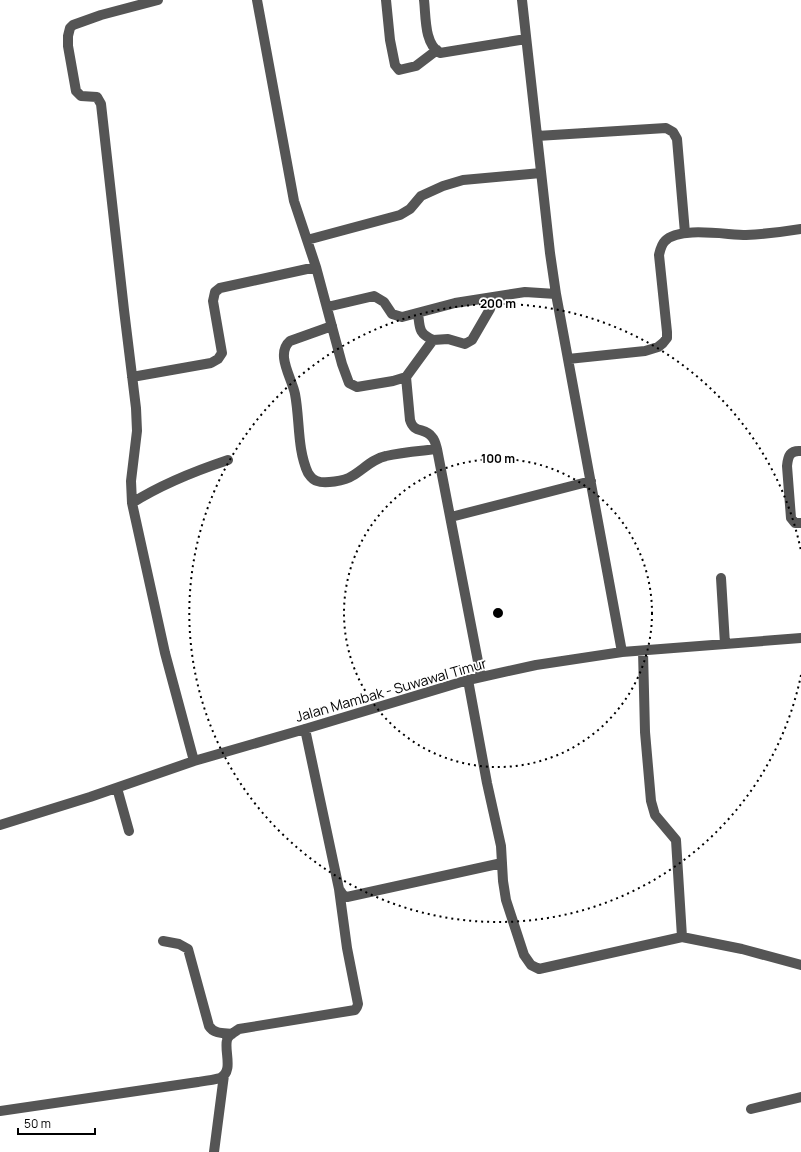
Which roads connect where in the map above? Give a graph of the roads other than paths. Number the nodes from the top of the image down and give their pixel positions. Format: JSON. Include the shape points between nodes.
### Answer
{"nodes":[{"id":1,"x":158,"y":0,"type":"edge"},
{"id":2,"x":257,"y":0,"type":"edge"},
{"id":3,"x":386,"y":0,"type":"edge"},
{"id":4,"x":424,"y":0,"type":"edge"},
{"id":5,"x":522,"y":0,"type":"edge"},
{"id":6,"x":526,"y":39,"type":"junction"},
{"id":7,"x":437,"y":50,"type":"junction"},
{"id":8,"x":537,"y":136,"type":"junction"},
{"id":9,"x":541,"y":173,"type":"junction"},
{"id":10,"x":801,"y":229,"type":"edge"},
{"id":11,"x":684,"y":234,"type":"junction"},
{"id":12,"x":307,"y":240,"type":"junction"},
{"id":13,"x":316,"y":267,"type":"junction"},
{"id":14,"x":556,"y":294,"type":"junction"},
{"id":15,"x":494,"y":297,"type":"junction"},
{"id":16,"x":327,"y":307,"type":"junction"},
{"id":17,"x":418,"y":313,"type":"junction"},
{"id":18,"x":332,"y":326,"type":"junction"},
{"id":19,"x":433,"y":340,"type":"junction"},
{"id":20,"x":568,"y":359,"type":"junction"},
{"id":21,"x":132,"y":377,"type":"junction"},
{"id":22,"x":406,"y":377,"type":"junction"},
{"id":23,"x":437,"y":449,"type":"junction"},
{"id":24,"x":801,"y":451,"type":"edge"},
{"id":25,"x":228,"y":460,"type":"dead end"},
{"id":26,"x":591,"y":481,"type":"junction"},
{"id":27,"x":132,"y":503,"type":"junction"},
{"id":28,"x":451,"y":516,"type":"junction"},
{"id":29,"x":801,"y":523,"type":"edge"},
{"id":30,"x":721,"y":578,"type":"dead end"},
{"id":31,"x":801,"y":638,"type":"edge"},
{"id":32,"x":725,"y":644,"type":"junction"},
{"id":33,"x":643,"y":651,"type":"junction"},
{"id":34,"x":622,"y":652,"type":"junction"},
{"id":35,"x":481,"y":677,"type":"junction"},
{"id":36,"x":468,"y":680,"type":"junction"},
{"id":37,"x":305,"y":730,"type":"junction"},
{"id":38,"x":194,"y":761,"type":"junction"},
{"id":39,"x":117,"y":788,"type":"junction"},
{"id":40,"x":0,"y":825,"type":"edge"},
{"id":41,"x":129,"y":831,"type":"dead end"},
{"id":42,"x":502,"y":863,"type":"junction"},
{"id":43,"x":339,"y":889,"type":"junction"},
{"id":44,"x":682,"y":937,"type":"junction"},
{"id":45,"x":163,"y":941,"type":"dead end"},
{"id":46,"x":801,"y":965,"type":"edge"},
{"id":47,"x":232,"y":1034,"type":"junction"},
{"id":48,"x":224,"y":1074,"type":"junction"},
{"id":49,"x":801,"y":1097,"type":"edge"},
{"id":50,"x":751,"y":1109,"type":"dead end"},
{"id":51,"x":0,"y":1110,"type":"edge"},
{"id":52,"x":214,"y":1152,"type":"edge"}],
"edges":[{"from":1,"to":21,"type":"street","via":[[73,24],[68,36],[76,91],[80,96],[97,98],[101,104]]},
{"from":2,"to":12,"type":"street","via":[[294,202]]},
{"from":3,"to":7,"type":"street","via":[[396,68],[399,70],[416,66]]},
{"from":4,"to":7,"type":"street","via":[[429,37]]},
{"from":5,"to":6,"type":"street"},
{"from":6,"to":7,"type":"street","via":[[443,53]]},
{"from":6,"to":8,"type":"street"},
{"from":8,"to":9,"type":"street"},
{"from":8,"to":11,"type":"street","via":[[666,128],[673,132],[677,139]]},
{"from":9,"to":12,"type":"street","via":[[464,180],[443,186],[421,196],[410,209],[400,215]]},
{"from":9,"to":14,"type":"street"},
{"from":10,"to":11,"type":"street","via":[[744,235],[704,232]]},
{"from":11,"to":20,"type":"street","via":[[665,241],[659,255],[667,332],[667,338],[663,343],[645,351]]},
{"from":12,"to":13,"type":"street"},
{"from":13,"to":16,"type":"street"},
{"from":13,"to":21,"type":"street","via":[[220,288],[215,292],[213,301],[222,353],[218,359],[211,363]]},
{"from":14,"to":15,"type":"street","via":[[525,292]]},
{"from":14,"to":20,"type":"street"},
{"from":15,"to":17,"type":"street","via":[[455,302]]},
{"from":15,"to":19,"type":"street","via":[[472,340],[465,344],[448,339]]},
{"from":16,"to":17,"type":"street","via":[[374,296],[384,302],[395,316]]},
{"from":16,"to":18,"type":"street"},
{"from":17,"to":19,"type":"street","via":[[420,330]]},
{"from":18,"to":22,"type":"street","via":[[347,380],[352,385],[393,381]]},
{"from":18,"to":23,"type":"street","via":[[290,341],[283,352],[297,402],[303,457],[311,477],[317,482],[341,480],[353,476],[366,465],[385,456]]},
{"from":19,"to":22,"type":"street"},
{"from":20,"to":26,"type":"street"},
{"from":21,"to":27,"type":"street","via":[[137,431],[131,481]]},
{"from":22,"to":23,"type":"street","via":[[411,425],[432,436]]},
{"from":23,"to":28,"type":"street"},
{"from":24,"to":29,"type":"street","via":[[796,450],[790,454],[787,466],[791,518],[795,523]]},
{"from":25,"to":27,"type":"street","via":[[160,486]]},
{"from":26,"to":28,"type":"street"},
{"from":26,"to":34,"type":"street"},
{"from":27,"to":38,"type":"street","via":[[165,653]]},
{"from":28,"to":35,"type":"street"},
{"from":30,"to":32,"type":"street"},
{"from":31,"to":32,"type":"street","name":"Jalan Mambak - Suwawal Timur"},
{"from":32,"to":33,"type":"street","name":"Jalan Mambak - Suwawal Timur"},
{"from":33,"to":34,"type":"street","name":"Jalan Mambak - Suwawal Timur"},
{"from":33,"to":44,"type":"street","via":[[645,732],[651,801],[655,815],[676,840]]},
{"from":34,"to":35,"type":"street","name":"Jalan Mambak - Suwawal Timur","via":[[536,665]]},
{"from":35,"to":36,"type":"street","name":"Jalan Mambak - Suwawal Timur"},
{"from":36,"to":37,"type":"street","name":"Jalan Mambak - Suwawal Timur"},
{"from":36,"to":42,"type":"street","via":[[486,783],[501,846]]},
{"from":37,"to":38,"type":"street","name":"Jalan Mambak - Suwawal Timur"},
{"from":37,"to":43,"type":"street"},
{"from":38,"to":39,"type":"street","name":"Jalan Mambak - Suwawal Timur"},
{"from":39,"to":40,"type":"street","name":"Jalan Mambak - Suwawal Timur"},
{"from":39,"to":41,"type":"street"},
{"from":42,"to":43,"type":"street","via":[[347,897]]},
{"from":42,"to":44,"type":"street","via":[[506,900],[518,938],[524,955],[536,968]]},
{"from":43,"to":47,"type":"street","via":[[358,1007],[353,1010],[239,1029]]},
{"from":44,"to":46,"type":"street","via":[[742,949]]},
{"from":45,"to":47,"type":"street","via":[[179,944],[188,949],[209,1026],[217,1033]]},
{"from":47,"to":48,"type":"street","via":[[227,1039],[227,1068]]},
{"from":48,"to":51,"type":"street","via":[[220,1078],[198,1082]]},
{"from":48,"to":52,"type":"street"},
{"from":49,"to":50,"type":"street"}]}
